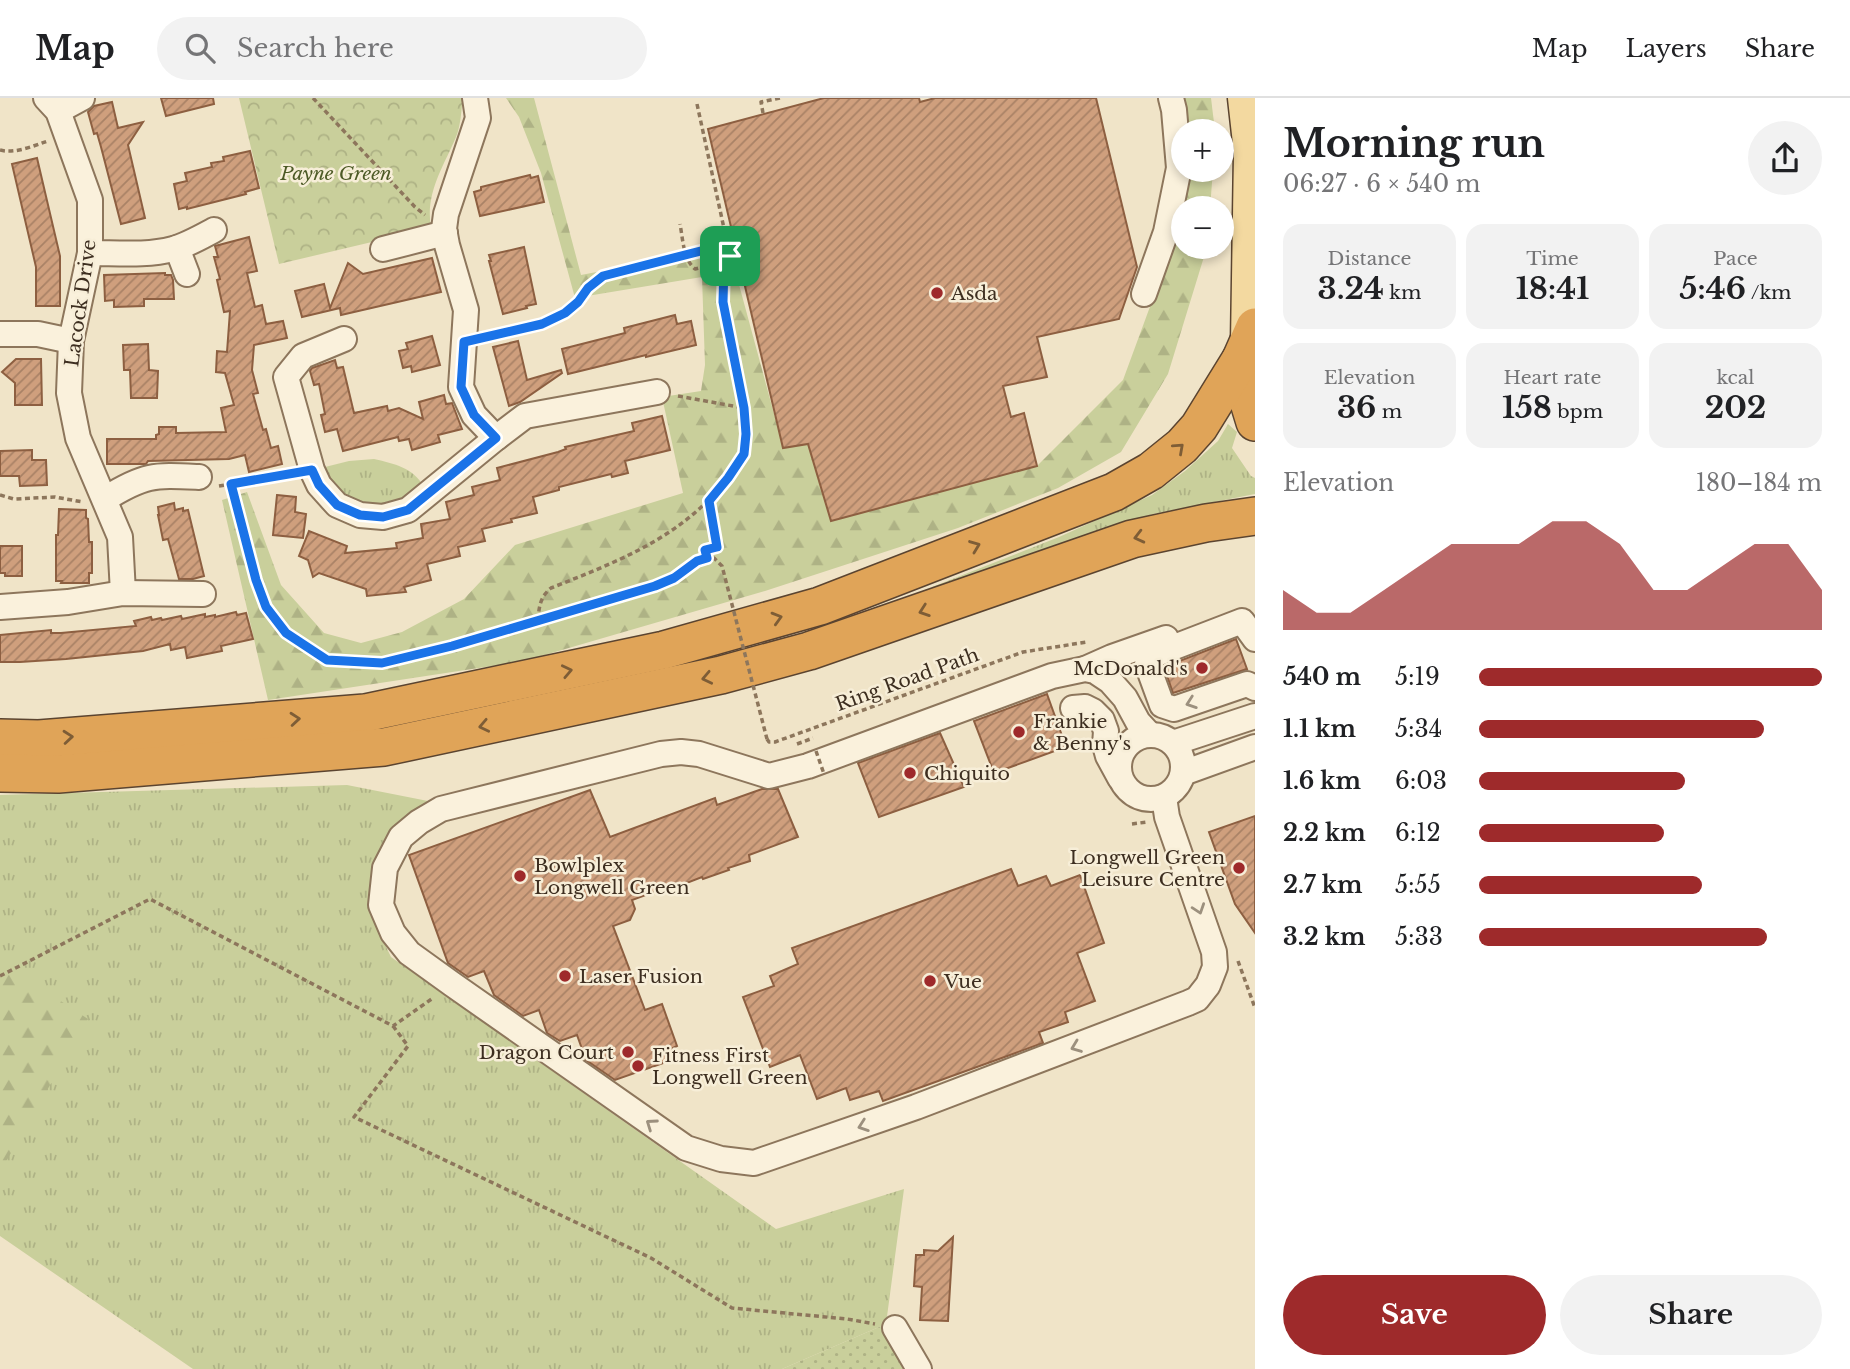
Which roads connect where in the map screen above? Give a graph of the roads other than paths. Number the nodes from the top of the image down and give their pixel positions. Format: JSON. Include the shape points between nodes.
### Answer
{"nodes":[{"id":1,"x":82,"y":98,"type":"edge"},
{"id":2,"x":475,"y":98,"type":"edge"},
{"id":3,"x":1171,"y":98,"type":"edge"},
{"id":4,"x":1244,"y":98,"type":"edge"},
{"id":5,"x":52,"y":105,"type":"edge"},
{"id":6,"x":214,"y":230,"type":"dead end"},
{"id":7,"x":444,"y":231,"type":"junction"},
{"id":8,"x":177,"y":248,"type":"junction"},
{"id":9,"x":383,"y":249,"type":"dead end"},
{"id":10,"x":90,"y":253,"type":"junction"},
{"id":11,"x":187,"y":274,"type":"dead end"},
{"id":12,"x":1144,"y":294,"type":"dead end"},
{"id":13,"x":0,"y":334,"type":"edge"},
{"id":14,"x":344,"y":339,"type":"dead end"},
{"id":15,"x":71,"y":341,"type":"junction"},
{"id":16,"x":1247,"y":343,"type":"edge"},
{"id":17,"x":657,"y":392,"type":"road end"},
{"id":18,"x":1255,"y":422,"type":"edge"},
{"id":19,"x":496,"y":438,"type":"junction"},
{"id":20,"x":209,"y":482,"type":"road end"},
{"id":21,"x":107,"y":503,"type":"junction"},
{"id":22,"x":1255,"y":516,"type":"edge"},
{"id":23,"x":123,"y":593,"type":"junction"},
{"id":24,"x":203,"y":594,"type":"dead end"},
{"id":25,"x":0,"y":607,"type":"edge"},
{"id":26,"x":1189,"y":629,"type":"dead end"},
{"id":27,"x":1255,"y":639,"type":"edge"},
{"id":28,"x":1085,"y":670,"type":"junction"},
{"id":29,"x":1255,"y":688,"type":"edge"},
{"id":30,"x":1073,"y":708,"type":"dead end"},
{"id":31,"x":1255,"y":716,"type":"edge"},
{"id":32,"x":0,"y":738,"type":"edge"},
{"id":33,"x":1162,"y":739,"type":"junction"},
{"id":34,"x":1255,"y":747,"type":"edge"},
{"id":35,"x":0,"y":773,"type":"edge"},
{"id":36,"x":1183,"y":773,"type":"junction"},
{"id":37,"x":1120,"y":778,"type":"junction"},
{"id":38,"x":1164,"y":797,"type":"junction"},
{"id":39,"x":895,"y":1328,"type":"road end"},
{"id":40,"x":919,"y":1369,"type":"edge"}],
"edges":[{"from":1,"to":5,"type":"street"},
{"from":2,"to":7,"type":"street","via":[[478,118]]},
{"from":3,"to":12,"type":"street","via":[[1179,168],[1166,232]]},
{"from":4,"to":16,"type":"main road","via":[[1250,152]]},
{"from":5,"to":10,"type":"street","name":"Lacock Drive","via":[[90,200]]},
{"from":6,"to":8,"type":"street"},
{"from":7,"to":9,"type":"street"},
{"from":7,"to":19,"type":"street","via":[[466,310],[461,387],[474,415]]},
{"from":8,"to":10,"type":"street"},
{"from":8,"to":11,"type":"street"},
{"from":10,"to":15,"type":"street","name":"Lacock Drive"},
{"from":13,"to":15,"type":"street","via":[[38,334]]},
{"from":14,"to":19,"type":"street","via":[[303,355],[286,377],[312,470],[337,505],[360,515],[383,517],[408,510]]},
{"from":15,"to":21,"type":"street","name":"Lacock Drive","via":[[69,393],[78,438]]},
{"from":16,"to":18,"type":"highway","via":[[1244,386]]},
{"from":32,"to":16,"type":"highway","one_way":true,"via":[[39,739],[365,713],[664,650],[820,606],[1114,492],[1151,471],[1199,427]]},
{"from":17,"to":19,"type":"street","via":[[524,416]]},
{"from":20,"to":21,"type":"street","via":[[161,475],[144,478]]},
{"from":21,"to":23,"type":"street","name":"Lacock Drive","via":[[120,537]]},
{"from":22,"to":35,"type":"highway","one_way":true,"via":[[1132,539],[810,651],[721,675],[384,747],[58,774]]},
{"from":23,"to":24,"type":"street"},
{"from":23,"to":25,"type":"street"},
{"from":26,"to":28,"type":"street"},
{"from":29,"to":27,"type":"street","one_way":true,"via":[[1247,684],[1174,709],[1162,705],[1147,664],[1151,656],[1242,621]]},
{"from":28,"to":33,"type":"street","via":[[1110,681],[1138,722]]},
{"from":38,"to":28,"type":"street","one_way":true,"via":[[1214,952],[1215,967],[1197,999],[916,1107],[754,1163],[685,1148],[409,953],[393,933],[381,905],[385,868],[401,837],[441,809],[681,752],[698,754],[760,779],[808,766],[1052,676]]},
{"from":30,"to":37,"type":"street","via":[[1085,707],[1102,720],[1108,756]]},
{"from":31,"to":33,"type":"street"},
{"from":33,"to":36,"type":"street","via":[[1179,751]]},
{"from":33,"to":37,"type":"street","via":[[1131,741],[1123,750]]},
{"from":34,"to":36,"type":"street"},
{"from":36,"to":38,"type":"street","via":[[1176,788]]},
{"from":37,"to":38,"type":"street","via":[[1138,797]]},
{"from":39,"to":40,"type":"street"}]}
